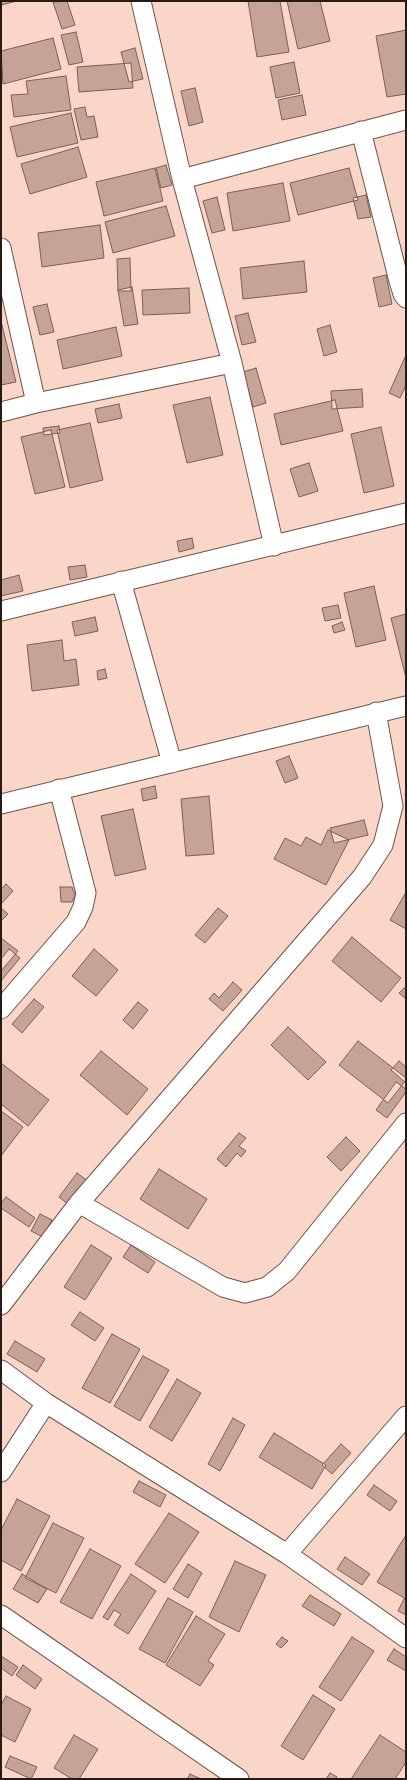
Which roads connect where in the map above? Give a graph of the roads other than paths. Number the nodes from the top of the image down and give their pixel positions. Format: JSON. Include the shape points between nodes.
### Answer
{"nodes":[{"id":1,"x":141,"y":1,"type":"edge"},
{"id":2,"x":406,"y":120,"type":"edge"},
{"id":3,"x":361,"y":131,"type":"junction"},
{"id":4,"x":182,"y":179,"type":"junction"},
{"id":5,"x":1,"y":248,"type":"edge"},
{"id":6,"x":406,"y":298,"type":"edge"},
{"id":7,"x":232,"y":363,"type":"junction"},
{"id":8,"x":36,"y":403,"type":"junction"},
{"id":9,"x":1,"y":412,"type":"edge"},
{"id":10,"x":406,"y":513,"type":"edge"},
{"id":11,"x":274,"y":546,"type":"junction"},
{"id":12,"x":122,"y":581,"type":"junction"},
{"id":13,"x":1,"y":611,"type":"edge"},
{"id":14,"x":406,"y":706,"type":"edge"},
{"id":15,"x":376,"y":712,"type":"junction"},
{"id":16,"x":172,"y":763,"type":"junction"},
{"id":17,"x":59,"y":789,"type":"junction"},
{"id":18,"x":1,"y":804,"type":"edge"},
{"id":19,"x":1,"y":1010,"type":"edge"},
{"id":20,"x":406,"y":1124,"type":"edge"},
{"id":21,"x":79,"y":1204,"type":"junction"},
{"id":22,"x":1,"y":1305,"type":"edge"},
{"id":23,"x":1,"y":1370,"type":"edge"},
{"id":24,"x":46,"y":1403,"type":"junction"},
{"id":25,"x":405,"y":1419,"type":"edge"},
{"id":26,"x":1,"y":1472,"type":"edge"},
{"id":27,"x":287,"y":1554,"type":"junction"},
{"id":28,"x":1,"y":1615,"type":"edge"},
{"id":29,"x":406,"y":1638,"type":"edge"},
{"id":30,"x":239,"y":1779,"type":"edge"}],
"edges":[{"from":1,"to":4,"type":"street"},
{"from":2,"to":3,"type":"street"},
{"from":3,"to":4,"type":"street"},
{"from":3,"to":6,"type":"street"},
{"from":4,"to":7,"type":"street"},
{"from":5,"to":8,"type":"street"},
{"from":7,"to":8,"type":"street"},
{"from":7,"to":11,"type":"street"},
{"from":8,"to":9,"type":"street"},
{"from":10,"to":11,"type":"street"},
{"from":11,"to":12,"type":"street"},
{"from":12,"to":13,"type":"street"},
{"from":12,"to":16,"type":"street"},
{"from":14,"to":15,"type":"street"},
{"from":15,"to":16,"type":"street"},
{"from":15,"to":21,"type":"street","via":[[393,806],[383,845],[362,877]]},
{"from":16,"to":17,"type":"street"},
{"from":17,"to":18,"type":"street"},
{"from":17,"to":19,"type":"street","via":[[86,894],[83,907],[76,922]]},
{"from":20,"to":21,"type":"street","via":[[287,1271],[267,1287],[245,1293],[223,1287]]},
{"from":21,"to":22,"type":"street"},
{"from":23,"to":24,"type":"street"},
{"from":24,"to":26,"type":"street"},
{"from":24,"to":27,"type":"street"},
{"from":25,"to":27,"type":"street"},
{"from":27,"to":29,"type":"street"},
{"from":28,"to":30,"type":"street"}]}
